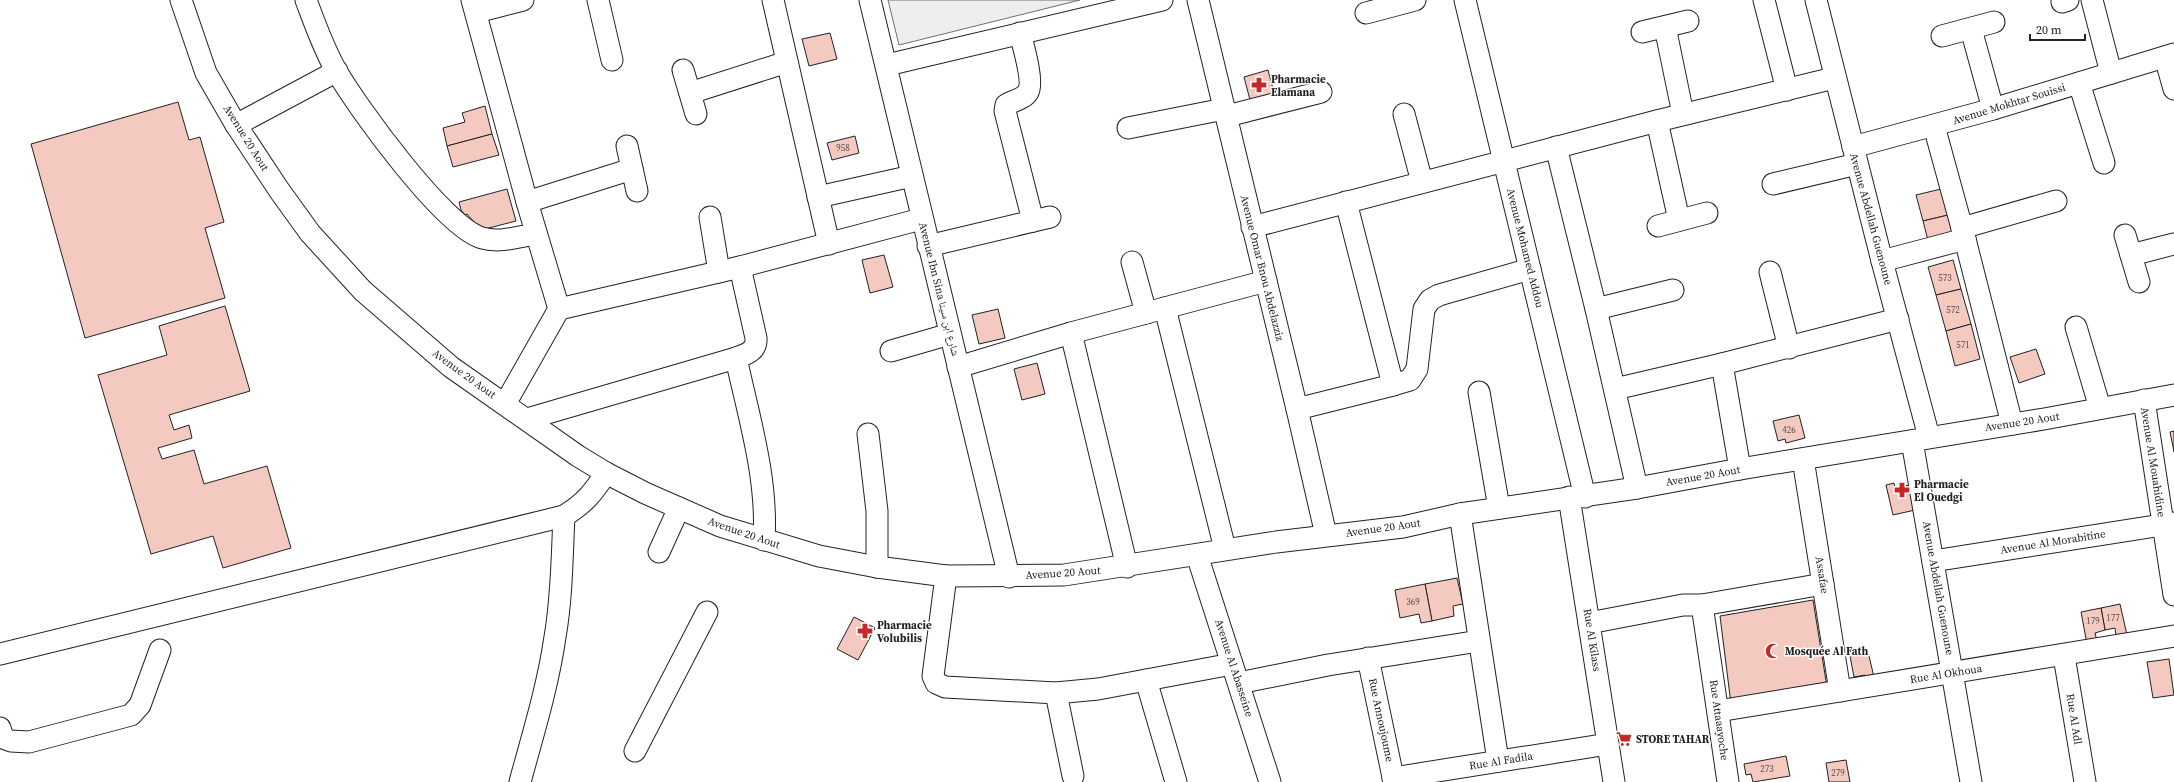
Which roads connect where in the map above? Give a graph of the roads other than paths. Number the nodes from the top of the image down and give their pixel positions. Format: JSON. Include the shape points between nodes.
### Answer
{"nodes":[{"id":1,"x":180,"y":0,"type":"edge"},
{"id":2,"x":306,"y":0,"type":"edge"},
{"id":3,"x":523,"y":0,"type":"edge"},
{"id":4,"x":598,"y":0,"type":"edge"},
{"id":5,"x":772,"y":0,"type":"edge"},
{"id":6,"x":870,"y":0,"type":"edge"},
{"id":7,"x":1162,"y":0,"type":"edge"},
{"id":8,"x":1198,"y":0,"type":"edge"},
{"id":9,"x":1415,"y":0,"type":"edge"},
{"id":10,"x":1465,"y":0,"type":"edge"},
{"id":11,"x":1764,"y":0,"type":"edge"},
{"id":12,"x":1816,"y":0,"type":"edge"},
{"id":13,"x":2092,"y":0,"type":"edge"},
{"id":14,"x":474,"y":6,"type":"edge"},
{"id":15,"x":1366,"y":13,"type":"dead end"},
{"id":16,"x":1688,"y":21,"type":"dead end"},
{"id":17,"x":1994,"y":22,"type":"dead end"},
{"id":18,"x":1665,"y":27,"type":"junction"},
{"id":19,"x":1970,"y":29,"type":"junction"},
{"id":20,"x":1642,"y":32,"type":"dead end"},
{"id":21,"x":1020,"y":33,"type":"junction"},
{"id":22,"x":1942,"y":36,"type":"dead end"},
{"id":23,"x":2169,"y":55,"type":"edge"},
{"id":24,"x":612,"y":60,"type":"dead end"},
{"id":25,"x":787,"y":62,"type":"junction"},
{"id":26,"x":887,"y":65,"type":"junction"},
{"id":27,"x":683,"y":70,"type":"dead end"},
{"id":28,"x":337,"y":71,"type":"junction"},
{"id":29,"x":2111,"y":73,"type":"junction"},
{"id":30,"x":1834,"y":78,"type":"junction"},
{"id":31,"x":2080,"y":83,"type":"junction"},
{"id":32,"x":2174,"y":89,"type":"edge"},
{"id":33,"x":1787,"y":90,"type":"junction"},
{"id":34,"x":1321,"y":92,"type":"dead end"},
{"id":35,"x":690,"y":93,"type":"junction"},
{"id":36,"x":1993,"y":109,"type":"junction"},
{"id":37,"x":1226,"y":112,"type":"junction"},
{"id":38,"x":696,"y":114,"type":"dead end"},
{"id":39,"x":1404,"y":114,"type":"dead end"},
{"id":40,"x":1683,"y":114,"type":"junction"},
{"id":41,"x":1657,"y":121,"type":"junction"},
{"id":42,"x":236,"y":125,"type":"junction"},
{"id":43,"x":1934,"y":126,"type":"junction"},
{"id":44,"x":1128,"y":128,"type":"dead end"},
{"id":45,"x":627,"y":146,"type":"dead end"},
{"id":46,"x":1556,"y":147,"type":"junction"},
{"id":47,"x":1855,"y":156,"type":"junction"},
{"id":48,"x":1503,"y":160,"type":"junction"},
{"id":49,"x":2106,"y":162,"type":"dead end"},
{"id":50,"x":632,"y":169,"type":"junction"},
{"id":51,"x":912,"y":176,"type":"junction"},
{"id":52,"x":1422,"y":182,"type":"junction"},
{"id":53,"x":1773,"y":184,"type":"dead end"},
{"id":54,"x":638,"y":191,"type":"dead end"},
{"id":55,"x":818,"y":197,"type":"junction"},
{"id":56,"x":2056,"y":201,"type":"dead end"},
{"id":57,"x":526,"y":202,"type":"junction"},
{"id":58,"x":1346,"y":202,"type":"junction"},
{"id":59,"x":1707,"y":213,"type":"dead end"},
{"id":60,"x":710,"y":217,"type":"dead end"},
{"id":61,"x":921,"y":219,"type":"junction"},
{"id":62,"x":1679,"y":220,"type":"junction"},
{"id":63,"x":1658,"y":226,"type":"dead end"},
{"id":64,"x":1252,"y":227,"type":"junction"},
{"id":65,"x":536,"y":234,"type":"junction"},
{"id":66,"x":1964,"y":234,"type":"junction"},
{"id":67,"x":2125,"y":235,"type":"dead end"},
{"id":68,"x":829,"y":244,"type":"junction"},
{"id":69,"x":2174,"y":244,"type":"edge"},
{"id":70,"x":928,"y":246,"type":"junction"},
{"id":71,"x":2131,"y":255,"type":"junction"},
{"id":72,"x":1882,"y":261,"type":"junction"},
{"id":73,"x":1132,"y":262,"type":"dead end"},
{"id":74,"x":740,"y":267,"type":"junction"},
{"id":75,"x":1530,"y":269,"type":"junction"},
{"id":76,"x":719,"y":272,"type":"junction"},
{"id":77,"x":1770,"y":272,"type":"dead end"},
{"id":78,"x":1266,"y":281,"type":"junction"},
{"id":79,"x":2139,"y":282,"type":"dead end"},
{"id":80,"x":1673,"y":290,"type":"dead end"},
{"id":81,"x":560,"y":309,"type":"junction"},
{"id":82,"x":1596,"y":309,"type":"junction"},
{"id":83,"x":1155,"y":310,"type":"junction"},
{"id":84,"x":1898,"y":320,"type":"junction"},
{"id":85,"x":2076,"y":327,"type":"dead end"},
{"id":86,"x":1070,"y":333,"type":"junction"},
{"id":87,"x":950,"y":334,"type":"junction"},
{"id":88,"x":1789,"y":348,"type":"junction"},
{"id":89,"x":891,"y":351,"type":"dead end"},
{"id":90,"x":736,"y":358,"type":"junction"},
{"id":91,"x":1722,"y":364,"type":"junction"},
{"id":92,"x":958,"y":367,"type":"junction"},
{"id":93,"x":1393,"y":385,"type":"junction"},
{"id":94,"x":1615,"y":389,"type":"junction"},
{"id":95,"x":1479,"y":392,"type":"dead end"},
{"id":96,"x":2174,"y":395,"type":"edge"},
{"id":97,"x":2144,"y":400,"type":"junction"},
{"id":98,"x":505,"y":404,"type":"junction"},
{"id":99,"x":2100,"y":408,"type":"junction"},
{"id":100,"x":1297,"y":409,"type":"junction"},
{"id":101,"x":526,"y":419,"type":"junction"},
{"id":102,"x":2012,"y":424,"type":"junction"},
{"id":103,"x":868,"y":434,"type":"dead end"},
{"id":104,"x":1921,"y":439,"type":"junction"},
{"id":105,"x":1803,"y":459,"type":"junction"},
{"id":106,"x":1740,"y":468,"type":"junction"},
{"id":107,"x":606,"y":473,"type":"junction"},
{"id":108,"x":1637,"y":488,"type":"junction"},
{"id":109,"x":1577,"y":497,"type":"junction"},
{"id":110,"x":679,"y":508,"type":"junction"},
{"id":111,"x":1499,"y":508,"type":"junction"},
{"id":112,"x":1460,"y":514,"type":"junction"},
{"id":113,"x":564,"y":516,"type":"junction"},
{"id":114,"x":2168,"y":524,"type":"edge"},
{"id":115,"x":1326,"y":535,"type":"junction"},
{"id":116,"x":764,"y":540,"type":"junction"},
{"id":117,"x":1225,"y":550,"type":"junction"},
{"id":118,"x":659,"y":552,"type":"dead end"},
{"id":119,"x":1197,"y":555,"type":"junction"},
{"id":120,"x":1933,"y":560,"type":"junction"},
{"id":121,"x":877,"y":567,"type":"junction"},
{"id":122,"x":1127,"y":567,"type":"junction"},
{"id":123,"x":946,"y":576,"type":"junction"},
{"id":124,"x":1009,"y":577,"type":"junction"},
{"id":125,"x":1823,"y":584,"type":"junction"},
{"id":126,"x":2174,"y":595,"type":"edge"},
{"id":127,"x":1702,"y":604,"type":"junction"},
{"id":128,"x":707,"y":612,"type":"dead end"},
{"id":129,"x":1590,"y":623,"type":"junction"},
{"id":130,"x":2174,"y":636,"type":"edge"},
{"id":131,"x":1479,"y":641,"type":"junction"},
{"id":132,"x":160,"y":650,"type":"dead end"},
{"id":133,"x":0,"y":654,"type":"edge"},
{"id":134,"x":2064,"y":656,"type":"junction"},
{"id":135,"x":1368,"y":658,"type":"junction"},
{"id":136,"x":1235,"y":673,"type":"junction"},
{"id":137,"x":1952,"y":673,"type":"junction"},
{"id":138,"x":1146,"y":680,"type":"junction"},
{"id":139,"x":1840,"y":691,"type":"junction"},
{"id":140,"x":1056,"y":693,"type":"junction"},
{"id":141,"x":1718,"y":711,"type":"junction"},
{"id":142,"x":0,"y":728,"type":"edge"},
{"id":143,"x":1608,"y":744,"type":"junction"},
{"id":144,"x":635,"y":751,"type":"dead end"},
{"id":145,"x":1498,"y":761,"type":"junction"},
{"id":146,"x":1073,"y":776,"type":"dead end"},
{"id":147,"x":1394,"y":780,"type":"edge"},
{"id":148,"x":520,"y":782,"type":"edge"},
{"id":149,"x":1176,"y":782,"type":"edge"},
{"id":150,"x":1270,"y":782,"type":"edge"},
{"id":151,"x":1614,"y":782,"type":"edge"},
{"id":152,"x":1728,"y":782,"type":"edge"},
{"id":153,"x":1971,"y":782,"type":"edge"},
{"id":154,"x":2085,"y":782,"type":"edge"}],
"edges":[{"from":1,"to":42,"type":"street","name":"Avenue 20 Aout","via":[[206,73]]},
{"from":2,"to":28,"type":"street"},
{"from":3,"to":14,"type":"street"},
{"from":4,"to":24,"type":"street"},
{"from":5,"to":25,"type":"street"},
{"from":6,"to":26,"type":"street","name":"Avenue Ibn Sina شارع ابن سينا"},
{"from":7,"to":21,"type":"street"},
{"from":8,"to":37,"type":"street","name":"Avenue Omar Bnou Abdelazziz"},
{"from":9,"to":15,"type":"street"},
{"from":10,"to":48,"type":"street","name":"Avenue Mohamed Addou"},
{"from":11,"to":33,"type":"street"},
{"from":12,"to":30,"type":"street","name":"Avenue Abdellah Guenoune"},
{"from":13,"to":29,"type":"street"},
{"from":14,"to":57,"type":"street"},
{"from":16,"to":18,"type":"street"},
{"from":17,"to":19,"type":"street"},
{"from":18,"to":20,"type":"street"},
{"from":18,"to":40,"type":"street"},
{"from":19,"to":22,"type":"street"},
{"from":19,"to":36,"type":"street"},
{"from":21,"to":26,"type":"street"},
{"from":21,"to":70,"type":"street","via":[[1030,88],[1025,95],[1006,105],[1005,111],[1042,219]]},
{"from":23,"to":29,"type":"street","name":"Avenue Mokhtar Souissi"},
{"from":23,"to":32,"type":"street","name":"Avenue Mokhtar Souissi"},
{"from":25,"to":35,"type":"street"},
{"from":25,"to":55,"type":"street"},
{"from":26,"to":51,"type":"street","name":"Avenue Ibn Sina شارع ابن سينا"},
{"from":27,"to":35,"type":"street"},
{"from":28,"to":42,"type":"street"},
{"from":28,"to":65,"type":"street","via":[[377,131],[422,187],[469,231],[481,238],[494,240]]},
{"from":29,"to":31,"type":"street","name":"Avenue Mokhtar Souissi"},
{"from":30,"to":33,"type":"street"},
{"from":30,"to":47,"type":"street","name":"Avenue Abdellah Guenoune"},
{"from":31,"to":36,"type":"street","name":"Avenue Mokhtar Souissi"},
{"from":31,"to":49,"type":"street"},
{"from":33,"to":40,"type":"street"},
{"from":34,"to":37,"type":"street"},
{"from":35,"to":38,"type":"street"},
{"from":36,"to":43,"type":"street","name":"Avenue Mokhtar Souissi"},
{"from":37,"to":44,"type":"street"},
{"from":37,"to":64,"type":"street","name":"Avenue Omar Bnou Abdelazziz"},
{"from":39,"to":52,"type":"street"},
{"from":40,"to":41,"type":"street"},
{"from":41,"to":46,"type":"street"},
{"from":41,"to":62,"type":"street"},
{"from":42,"to":98,"type":"street","name":"Avenue 20 Aout","via":[[310,233],[363,291],[451,367]]},
{"from":43,"to":47,"type":"street","name":"Avenue Mokhtar Souissi"},
{"from":43,"to":66,"type":"street"},
{"from":45,"to":50,"type":"street"},
{"from":46,"to":48,"type":"street"},
{"from":46,"to":82,"type":"street"},
{"from":47,"to":53,"type":"street","name":"Avenue Mokhtar Souissi"},
{"from":47,"to":72,"type":"street","name":"Avenue Abdellah Guenoune"},
{"from":48,"to":52,"type":"street"},
{"from":48,"to":75,"type":"street","name":"Avenue Mohamed Addou"},
{"from":50,"to":54,"type":"street"},
{"from":50,"to":57,"type":"street"},
{"from":51,"to":55,"type":"street"},
{"from":51,"to":61,"type":"street","name":"Avenue Ibn Sina شارع ابن سينا"},
{"from":52,"to":58,"type":"street"},
{"from":55,"to":68,"type":"street"},
{"from":56,"to":66,"type":"street"},
{"from":57,"to":65,"type":"street"},
{"from":58,"to":64,"type":"street"},
{"from":58,"to":93,"type":"street"},
{"from":59,"to":62,"type":"street"},
{"from":60,"to":76,"type":"street"},
{"from":61,"to":68,"type":"street"},
{"from":61,"to":70,"type":"street","name":"Avenue Ibn Sina شارع ابن سينا"},
{"from":62,"to":63,"type":"street"},
{"from":64,"to":78,"type":"street","name":"Avenue Omar Bnou Abdelazziz"},
{"from":65,"to":81,"type":"street"},
{"from":66,"to":72,"type":"street"},
{"from":66,"to":102,"type":"street"},
{"from":67,"to":71,"type":"street"},
{"from":68,"to":74,"type":"street"},
{"from":69,"to":71,"type":"street"},
{"from":70,"to":87,"type":"street","name":"Avenue Ibn Sina شارع ابن سينا"},
{"from":71,"to":79,"type":"street"},
{"from":72,"to":84,"type":"street","name":"Avenue Abdellah Guenoune"},
{"from":73,"to":83,"type":"street"},
{"from":74,"to":76,"type":"street"},
{"from":74,"to":90,"type":"street","via":[[756,343],[752,350]]},
{"from":75,"to":93,"type":"street","via":[[1439,295],[1430,300],[1424,308],[1417,370],[1410,380]]},
{"from":75,"to":109,"type":"street","name":"Avenue Mohamed Addou"},
{"from":76,"to":81,"type":"street"},
{"from":77,"to":88,"type":"street"},
{"from":78,"to":83,"type":"street"},
{"from":78,"to":100,"type":"street","name":"Avenue Omar Bnou Abdelazziz"},
{"from":80,"to":82,"type":"street"},
{"from":81,"to":98,"type":"street"},
{"from":82,"to":94,"type":"street"},
{"from":83,"to":86,"type":"street"},
{"from":83,"to":117,"type":"street"},
{"from":84,"to":88,"type":"street"},
{"from":84,"to":104,"type":"street","name":"Avenue Abdellah Guenoune"},
{"from":85,"to":99,"type":"street"},
{"from":86,"to":92,"type":"street"},
{"from":86,"to":122,"type":"street"},
{"from":87,"to":89,"type":"street"},
{"from":87,"to":92,"type":"street","name":"Avenue Ibn Sina شارع ابن سينا"},
{"from":88,"to":91,"type":"street"},
{"from":90,"to":101,"type":"street"},
{"from":90,"to":116,"type":"street","via":[[762,478],[766,515]]},
{"from":91,"to":94,"type":"street"},
{"from":91,"to":106,"type":"street"},
{"from":92,"to":124,"type":"street","name":"Avenue Ibn Sina شارع ابن سينا"},
{"from":93,"to":100,"type":"street"},
{"from":94,"to":108,"type":"street"},
{"from":95,"to":111,"type":"street"},
{"from":96,"to":97,"type":"street","name":"Avenue 20 Aout"},
{"from":97,"to":99,"type":"street","name":"Avenue 20 Aout"},
{"from":97,"to":114,"type":"street","name":"Avenue Al Mouahidine"},
{"from":98,"to":101,"type":"street","name":"Avenue 20 Aout"},
{"from":99,"to":102,"type":"street","name":"Avenue 20 Aout"},
{"from":100,"to":115,"type":"street","name":"Avenue Omar Bnou Abdelazziz"},
{"from":101,"to":107,"type":"street","name":"Avenue 20 Aout"},
{"from":102,"to":104,"type":"street","name":"Avenue 20 Aout"},
{"from":103,"to":121,"type":"street","via":[[877,511]]},
{"from":104,"to":105,"type":"street","name":"Avenue 20 Aout"},
{"from":104,"to":120,"type":"street","name":"Avenue Abdellah Guenoune"},
{"from":105,"to":106,"type":"street","name":"Avenue 20 Aout"},
{"from":105,"to":125,"type":"street","name":"Assafae"},
{"from":106,"to":108,"type":"street","name":"Avenue 20 Aout"},
{"from":107,"to":110,"type":"street","name":"Avenue 20 Aout"},
{"from":107,"to":113,"type":"street","via":[[590,496],[579,507]]},
{"from":108,"to":109,"type":"street","name":"Avenue 20 Aout"},
{"from":109,"to":111,"type":"street","name":"Avenue 20 Aout"},
{"from":109,"to":129,"type":"street","name":"Rue Al Kilass"},
{"from":110,"to":116,"type":"street","name":"Avenue 20 Aout","via":[[720,526]]},
{"from":110,"to":118,"type":"street"},
{"from":111,"to":112,"type":"street","name":"Avenue 20 Aout"},
{"from":112,"to":115,"type":"street","name":"Avenue 20 Aout","via":[[1403,527]]},
{"from":112,"to":131,"type":"street"},
{"from":113,"to":133,"type":"street"},
{"from":113,"to":148,"type":"street","via":[[556,637],[537,722]]},
{"from":114,"to":120,"type":"street","name":"Avenue Al Morabitine"},
{"from":114,"to":126,"type":"street","name":"Avenue Al Mouahidine"},
{"from":115,"to":117,"type":"street","name":"Avenue 20 Aout"},
{"from":116,"to":121,"type":"street","name":"Avenue 20 Aout","via":[[819,556]]},
{"from":117,"to":119,"type":"street","name":"Avenue 20 Aout"},
{"from":119,"to":122,"type":"street","name":"Avenue 20 Aout"},
{"from":119,"to":136,"type":"street","name":"Avenue Al Abasseine"},
{"from":120,"to":137,"type":"street","name":"Avenue Abdellah Guenoune"},
{"from":121,"to":123,"type":"street","name":"Avenue 20 Aout"},
{"from":122,"to":124,"type":"street","name":"Avenue 20 Aout","via":[[1064,575]]},
{"from":123,"to":124,"type":"street","name":"Avenue 20 Aout"},
{"from":123,"to":140,"type":"street","via":[[933,676],[936,683],[945,687],[967,689]]},
{"from":125,"to":127,"type":"street"},
{"from":125,"to":139,"type":"street","name":"Assafae"},
{"from":127,"to":129,"type":"street","via":[[1683,605]]},
{"from":127,"to":141,"type":"street","name":"Rue Attaaayoche"},
{"from":128,"to":144,"type":"street"},
{"from":129,"to":143,"type":"street","name":"Rue Al Kilass"},
{"from":130,"to":134,"type":"street","name":"Rue Al Okhoua"},
{"from":131,"to":135,"type":"street"},
{"from":131,"to":145,"type":"street"},
{"from":132,"to":142,"type":"street","via":[[140,705],[131,715],[29,742],[3,738]]},
{"from":134,"to":137,"type":"street","name":"Rue Al Okhoua"},
{"from":134,"to":154,"type":"street","name":"Rue Al Adl"},
{"from":135,"to":136,"type":"street"},
{"from":135,"to":147,"type":"street","name":"Rue Annoujoume"},
{"from":136,"to":138,"type":"street"},
{"from":136,"to":150,"type":"street","name":"Avenue Al Abasseine"},
{"from":137,"to":139,"type":"street","name":"Rue Al Okhoua"},
{"from":137,"to":153,"type":"street","name":"Avenue Abdellah Guenoune"},
{"from":138,"to":140,"type":"street","via":[[1098,689]]},
{"from":138,"to":149,"type":"street"},
{"from":139,"to":141,"type":"street","name":"Rue Al Okhoua"},
{"from":140,"to":146,"type":"street"},
{"from":141,"to":152,"type":"street","name":"Rue Attaaayoche"},
{"from":143,"to":145,"type":"street","name":"Rue Al Fadila"},
{"from":143,"to":151,"type":"street","name":"Rue Al Kilass"},
{"from":145,"to":147,"type":"street","name":"Rue Al Fadila"}]}
